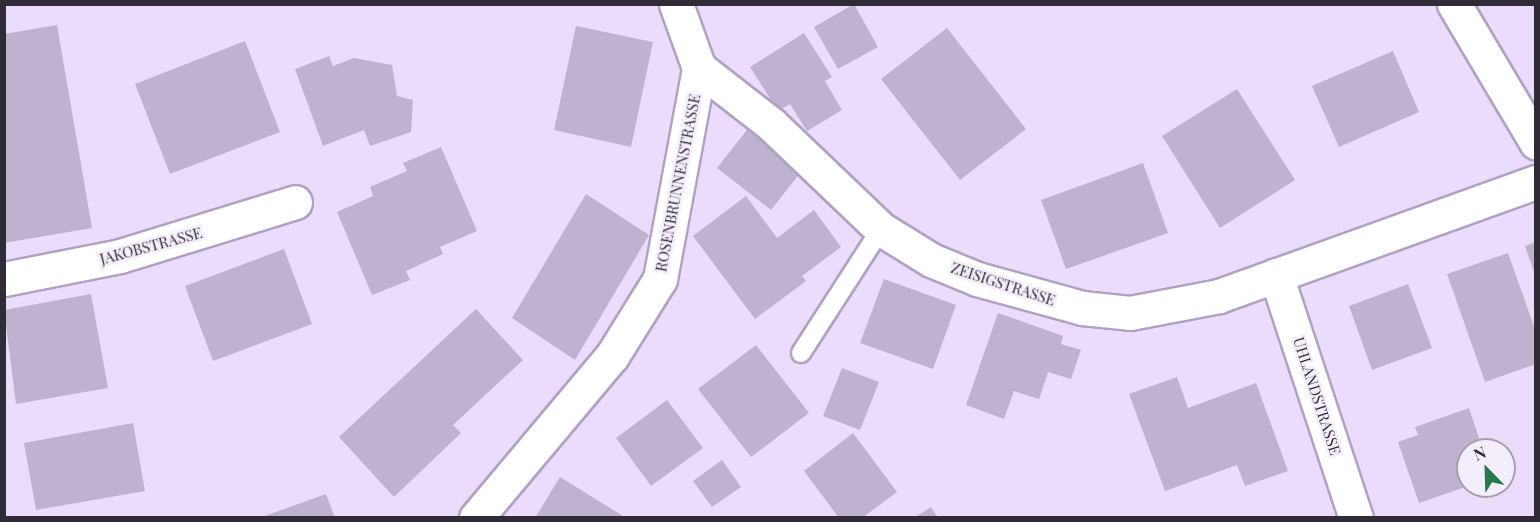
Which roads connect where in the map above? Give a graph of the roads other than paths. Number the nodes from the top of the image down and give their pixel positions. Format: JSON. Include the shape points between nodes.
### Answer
{"nodes":[{"id":1,"x":676,"y":4,"type":"edge"},
{"id":2,"x":1454,"y":4,"type":"edge"},
{"id":3,"x":699,"y":68,"type":"junction"},
{"id":4,"x":1536,"y":142,"type":"edge"},
{"id":5,"x":1536,"y":182,"type":"edge"},
{"id":6,"x":295,"y":202,"type":"dead end"},
{"id":7,"x":881,"y":229,"type":"junction"},
{"id":8,"x":1276,"y":275,"type":"junction"},
{"id":9,"x":4,"y":279,"type":"edge"},
{"id":10,"x":801,"y":353,"type":"dead end"},
{"id":11,"x":476,"y":518,"type":"edge"},
{"id":12,"x":1356,"y":518,"type":"edge"}],
"edges":[{"from":1,"to":3,"type":"street","name":"ROSENBRUNNENSTRASSE"},
{"from":2,"to":4,"type":"street"},
{"from":3,"to":7,"type":"street","name":"ZEISIGSTRASSE"},
{"from":3,"to":11,"type":"street","name":"ROSENBRUNNENSTRASSE","via":[[677,202],[651,300],[612,356]]},
{"from":5,"to":8,"type":"street","name":"ZEISIGSTRASSE"},
{"from":6,"to":9,"type":"street","name":"JAKOBSTRASSE","via":[[120,256]]},
{"from":7,"to":8,"type":"street","name":"ZEISIGSTRASSE","via":[[931,260],[976,279],[1082,308],[1130,313],[1172,309]]},
{"from":7,"to":10,"type":"lane"},
{"from":8,"to":12,"type":"street","name":"UHLANDSTRASSE"}]}
